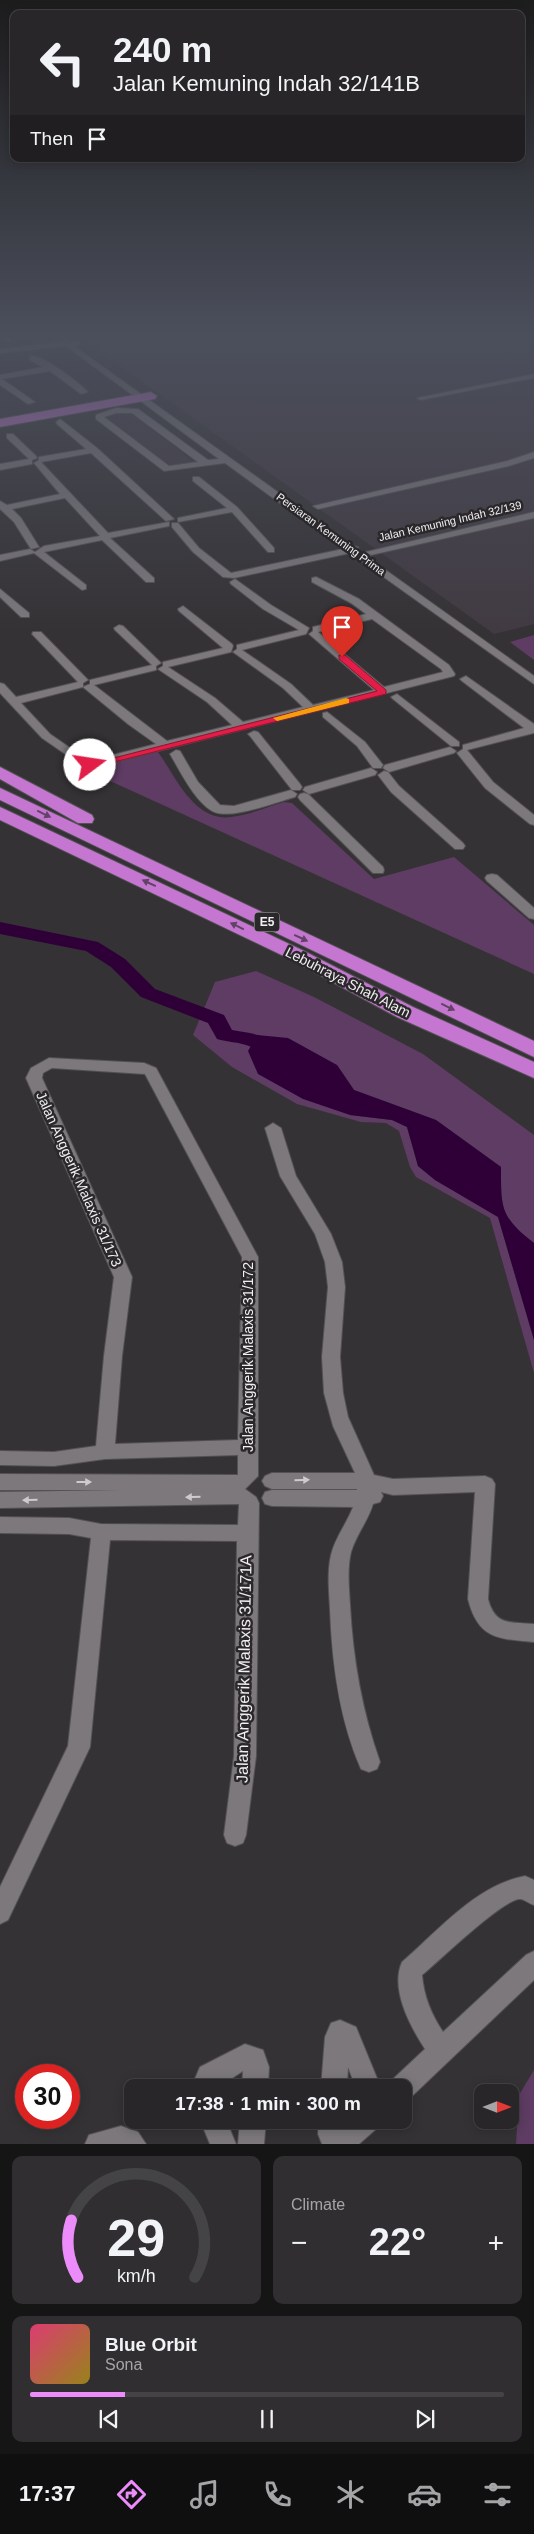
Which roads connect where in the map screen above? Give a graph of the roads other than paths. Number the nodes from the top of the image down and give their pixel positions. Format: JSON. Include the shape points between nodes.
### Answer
{"nodes":[{"id":1,"x":72,"y":432,"type":"edge"},
{"id":2,"x":119,"y":432,"type":"edge"},
{"id":3,"x":164,"y":432,"type":"edge"},
{"id":4,"x":192,"y":432,"type":"edge"},
{"id":5,"x":196,"y":432,"type":"edge"},
{"id":6,"x":10,"y":436,"type":"dead end"},
{"id":7,"x":94,"y":450,"type":"junction"},
{"id":8,"x":534,"y":454,"type":"edge"},
{"id":9,"x":228,"y":460,"type":"junction"},
{"id":10,"x":35,"y":461,"type":"junction"},
{"id":11,"x":206,"y":463,"type":"junction"},
{"id":12,"x":0,"y":467,"type":"edge"},
{"id":13,"x":196,"y":479,"type":"dead end"},
{"id":14,"x":67,"y":496,"type":"junction"},
{"id":15,"x":2,"y":505,"type":"edge"},
{"id":16,"x":318,"y":506,"type":"dead end"},
{"id":17,"x":234,"y":509,"type":"junction"},
{"id":18,"x":534,"y":515,"type":"edge"},
{"id":19,"x":173,"y":522,"type":"junction"},
{"id":20,"x":105,"y":536,"type":"junction"},
{"id":21,"x":336,"y":538,"type":"junction"},
{"id":22,"x":350,"y":548,"type":"junction"},
{"id":23,"x":37,"y":550,"type":"junction"},
{"id":24,"x":272,"y":550,"type":"dead end"},
{"id":25,"x":334,"y":555,"type":"junction"},
{"id":26,"x":372,"y":557,"type":"junction"},
{"id":27,"x":0,"y":558,"type":"edge"},
{"id":28,"x":234,"y":578,"type":"junction"},
{"id":29,"x":150,"y":580,"type":"dead end"},
{"id":30,"x":316,"y":580,"type":"dead end"},
{"id":31,"x":82,"y":587,"type":"dead end"},
{"id":32,"x":0,"y":592,"type":"edge"},
{"id":33,"x":183,"y":609,"type":"dead end"},
{"id":34,"x":374,"y":615,"type":"junction"},
{"id":35,"x":25,"y":616,"type":"dead end"},
{"id":36,"x":119,"y":628,"type":"dead end"},
{"id":37,"x":303,"y":630,"type":"junction"},
{"id":38,"x":316,"y":631,"type":"junction"},
{"id":39,"x":38,"y":634,"type":"dead end"},
{"id":40,"x":234,"y":649,"type":"junction"},
{"id":41,"x":159,"y":666,"type":"junction"},
{"id":42,"x":534,"y":671,"type":"edge"},
{"id":43,"x":466,"y":679,"type":"dead end"},
{"id":44,"x":534,"y":681,"type":"edge"},
{"id":45,"x":86,"y":683,"type":"junction"},
{"id":46,"x":0,"y":686,"type":"edge"},
{"id":47,"x":383,"y":692,"type":"junction"},
{"id":48,"x":398,"y":697,"type":"dead end"},
{"id":49,"x":14,"y":701,"type":"junction"},
{"id":50,"x":312,"y":710,"type":"junction"},
{"id":51,"x":327,"y":715,"type":"dead end"},
{"id":52,"x":241,"y":727,"type":"junction"},
{"id":53,"x":533,"y":729,"type":"edge"},
{"id":54,"x":254,"y":734,"type":"dead end"},
{"id":55,"x":165,"y":746,"type":"junction"},
{"id":56,"x":459,"y":749,"type":"junction"},
{"id":57,"x":176,"y":754,"type":"dead end"},
{"id":58,"x":380,"y":770,"type":"junction"},
{"id":59,"x":0,"y":772,"type":"edge"},
{"id":60,"x":300,"y":792,"type":"junction"},
{"id":61,"x":0,"y":793,"type":"edge"},
{"id":62,"x":1,"y":814,"type":"edge"},
{"id":63,"x":534,"y":821,"type":"edge"},
{"id":64,"x":459,"y":846,"type":"dead end"},
{"id":65,"x":378,"y":870,"type":"dead end"},
{"id":66,"x":492,"y":878,"type":"dead end"},
{"id":67,"x":534,"y":915,"type":"edge"},
{"id":68,"x":258,"y":917,"type":"junction"},
{"id":69,"x":405,"y":1012,"type":"junction"},
{"id":70,"x":534,"y":1050,"type":"edge"},
{"id":71,"x":49,"y":1063,"type":"joint"},
{"id":72,"x":534,"y":1071,"type":"edge"},
{"id":73,"x":534,"y":1084,"type":"edge"},
{"id":74,"x":273,"y":1128,"type":"dead end"},
{"id":75,"x":247,"y":1447,"type":"junction"},
{"id":76,"x":105,"y":1452,"type":"junction"},
{"id":77,"x":0,"y":1458,"type":"edge"},
{"id":78,"x":0,"y":1482,"type":"edge"},
{"id":79,"x":272,"y":1489,"type":"junction"},
{"id":80,"x":245,"y":1490,"type":"junction"},
{"id":81,"x":365,"y":1490,"type":"junction"},
{"id":82,"x":0,"y":1500,"type":"edge"},
{"id":83,"x":0,"y":1525,"type":"edge"},
{"id":84,"x":101,"y":1532,"type":"junction"},
{"id":85,"x":247,"y":1533,"type":"junction"},
{"id":86,"x":534,"y":1633,"type":"edge"},
{"id":87,"x":369,"y":1762,"type":"dead end"},
{"id":88,"x":235,"y":1835,"type":"dead end"},
{"id":89,"x":534,"y":1894,"type":"edge"},
{"id":90,"x":0,"y":1912,"type":"edge"},
{"id":91,"x":534,"y":1963,"type":"edge"},
{"id":92,"x":441,"y":2051,"type":"junction"},
{"id":93,"x":207,"y":2079,"type":"edge"},
{"id":94,"x":255,"y":2079,"type":"edge"},
{"id":95,"x":335,"y":2079,"type":"edge"},
{"id":96,"x":365,"y":2079,"type":"edge"},
{"id":97,"x":411,"y":2079,"type":"edge"},
{"id":98,"x":217,"y":2129,"type":"edge"},
{"id":99,"x":252,"y":2129,"type":"edge"},
{"id":100,"x":331,"y":2129,"type":"edge"},
{"id":101,"x":356,"y":2129,"type":"edge"},
{"id":102,"x":98,"y":2144,"type":"edge"},
{"id":103,"x":133,"y":2144,"type":"edge"},
{"id":104,"x":223,"y":2144,"type":"edge"},
{"id":105,"x":251,"y":2144,"type":"edge"},
{"id":106,"x":338,"y":2144,"type":"edge"}],
"edges":[{"from":1,"to":7,"type":"street"},
{"from":2,"to":11,"type":"street","via":[[168,469]]},
{"from":3,"to":11,"type":"street"},
{"from":4,"to":9,"type":"street","name":"Persiaran Kemuning Prima"},
{"from":5,"to":26,"type":"street","name":"Persiaran Kemuning Prima"},
{"from":6,"to":10,"type":"street"},
{"from":7,"to":10,"type":"street"},
{"from":7,"to":19,"type":"street"},
{"from":8,"to":16,"type":"street","via":[[509,463]]},
{"from":9,"to":11,"type":"street"},
{"from":9,"to":21,"type":"street","name":"Persiaran Kemuning Prima"},
{"from":10,"to":12,"type":"street"},
{"from":10,"to":14,"type":"street"},
{"from":13,"to":17,"type":"street"},
{"from":14,"to":15,"type":"street"},
{"from":14,"to":20,"type":"street"},
{"from":15,"to":23,"type":"street","via":[[18,520]]},
{"from":17,"to":19,"type":"street"},
{"from":17,"to":24,"type":"street"},
{"from":18,"to":26,"type":"street","name":"Jalan Kemuning Indah 32/139"},
{"from":19,"to":20,"type":"street"},
{"from":19,"to":28,"type":"street","via":[[196,550]]},
{"from":20,"to":23,"type":"street"},
{"from":20,"to":29,"type":"street"},
{"from":21,"to":22,"type":"street","name":"Persiaran Kemuning Prima"},
{"from":21,"to":25,"type":"street","via":[[341,543]]},
{"from":22,"to":25,"type":"street"},
{"from":22,"to":26,"type":"street","name":"Persiaran Kemuning Prima"},
{"from":23,"to":27,"type":"street"},
{"from":23,"to":31,"type":"street"},
{"from":25,"to":26,"type":"street","via":[[361,559]]},
{"from":25,"to":28,"type":"street"},
{"from":26,"to":42,"type":"street","name":"Persiaran Kemuning Prima"},
{"from":26,"to":44,"type":"street","name":"Persiaran Kemuning Prima"},
{"from":28,"to":37,"type":"street","via":[[267,607]]},
{"from":30,"to":34,"type":"street"},
{"from":32,"to":35,"type":"street"},
{"from":33,"to":40,"type":"street"},
{"from":34,"to":38,"type":"street"},
{"from":34,"to":47,"type":"street","via":[[450,672],[448,676]]},
{"from":36,"to":41,"type":"street"},
{"from":37,"to":38,"type":"street"},
{"from":37,"to":40,"type":"street"},
{"from":38,"to":47,"type":"street"},
{"from":39,"to":45,"type":"street"},
{"from":40,"to":41,"type":"street"},
{"from":40,"to":50,"type":"street","via":[[287,686]]},
{"from":41,"to":45,"type":"street"},
{"from":41,"to":52,"type":"street","via":[[211,700]]},
{"from":43,"to":53,"type":"street"},
{"from":45,"to":49,"type":"street"},
{"from":45,"to":55,"type":"street"},
{"from":46,"to":49,"type":"street"},
{"from":47,"to":50,"type":"street"},
{"from":48,"to":56,"type":"street"},
{"from":49,"to":55,"type":"street","via":[[46,736],[87,765]]},
{"from":50,"to":52,"type":"street"},
{"from":51,"to":58,"type":"street","via":[[361,744]]},
{"from":52,"to":55,"type":"street"},
{"from":53,"to":56,"type":"street"},
{"from":54,"to":60,"type":"street"},
{"from":56,"to":58,"type":"street"},
{"from":56,"to":63,"type":"street","via":[[489,785]]},
{"from":57,"to":60,"type":"street","via":[[193,784],[216,808],[234,810]]},
{"from":58,"to":60,"type":"street"},
{"from":58,"to":64,"type":"street","via":[[395,789]]},
{"from":59,"to":68,"type":"highway","via":[[227,896]]},
{"from":60,"to":65,"type":"street"},
{"from":61,"to":68,"type":"highway","name":"Lebuhraya Shah Alam","number":"E5","one_way":true},
{"from":69,"to":62,"type":"highway","name":"Lebuhraya Shah Alam","number":"E5","one_way":true,"via":[[280,946]]},
{"from":66,"to":67,"type":"street"},
{"from":68,"to":70,"type":"highway","name":"Lebuhraya Shah Alam","number":"E5","one_way":true},
{"from":69,"to":72,"type":"highway","name":"Lebuhraya Shah Alam","number":"E5"},
{"from":69,"to":73,"type":"highway","via":[[457,1045]]},
{"from":71,"to":75,"type":"street","name":"Jalan Anggerik Malaxis 31/172","via":[[151,1071],[250,1257]]},
{"from":71,"to":76,"type":"street","name":"Jalan Anggerik Malaxis 31/173","via":[[36,1071],[34,1078],[123,1276]]},
{"from":74,"to":81,"type":"street","via":[[276,1148],[285,1170],[331,1250],[338,1289],[331,1352],[336,1409]]},
{"from":75,"to":76,"type":"street"},
{"from":75,"to":80,"type":"street","name":"Jalan Anggerik Malaxis 31/172"},
{"from":76,"to":77,"type":"street","via":[[54,1459]]},
{"from":78,"to":80,"type":"street","one_way":true},
{"from":79,"to":80,"type":"street","via":[[262,1475]]},
{"from":79,"to":80,"type":"street","via":[[262,1504]]},
{"from":79,"to":81,"type":"street"},
{"from":80,"to":82,"type":"street","one_way":true},
{"from":80,"to":85,"type":"street","name":"Jalan Anggerik Malaxis 31/171A"},
{"from":81,"to":86,"type":"street","via":[[485,1484],[478,1599],[481,1615],[488,1624],[502,1630]]},
{"from":81,"to":87,"type":"street","via":[[362,1511],[341,1553],[339,1580],[341,1650],[358,1733]]},
{"from":83,"to":84,"type":"street","via":[[69,1526]]},
{"from":84,"to":85,"type":"street"},
{"from":84,"to":90,"type":"street","via":[[79,1747]]},
{"from":85,"to":88,"type":"street","name":"Jalan Anggerik Malaxis 31/171A","via":[[245,1756]]},
{"from":89,"to":92,"type":"street","via":[[526,1887],[512,1889],[480,1911],[410,1970],[411,1994],[419,2018]]},
{"from":91,"to":92,"type":"street"},
{"from":92,"to":97,"type":"street"},
{"from":93,"to":94,"type":"street","via":[[245,2056],[254,2059]]},
{"from":95,"to":96,"type":"street","via":[[340,2032],[347,2036]]},
{"from":98,"to":104,"type":"street"},
{"from":99,"to":105,"type":"street"},
{"from":100,"to":106,"type":"street"},
{"from":101,"to":106,"type":"street"},
{"from":102,"to":103,"type":"street","via":[[122,2137]]}]}
